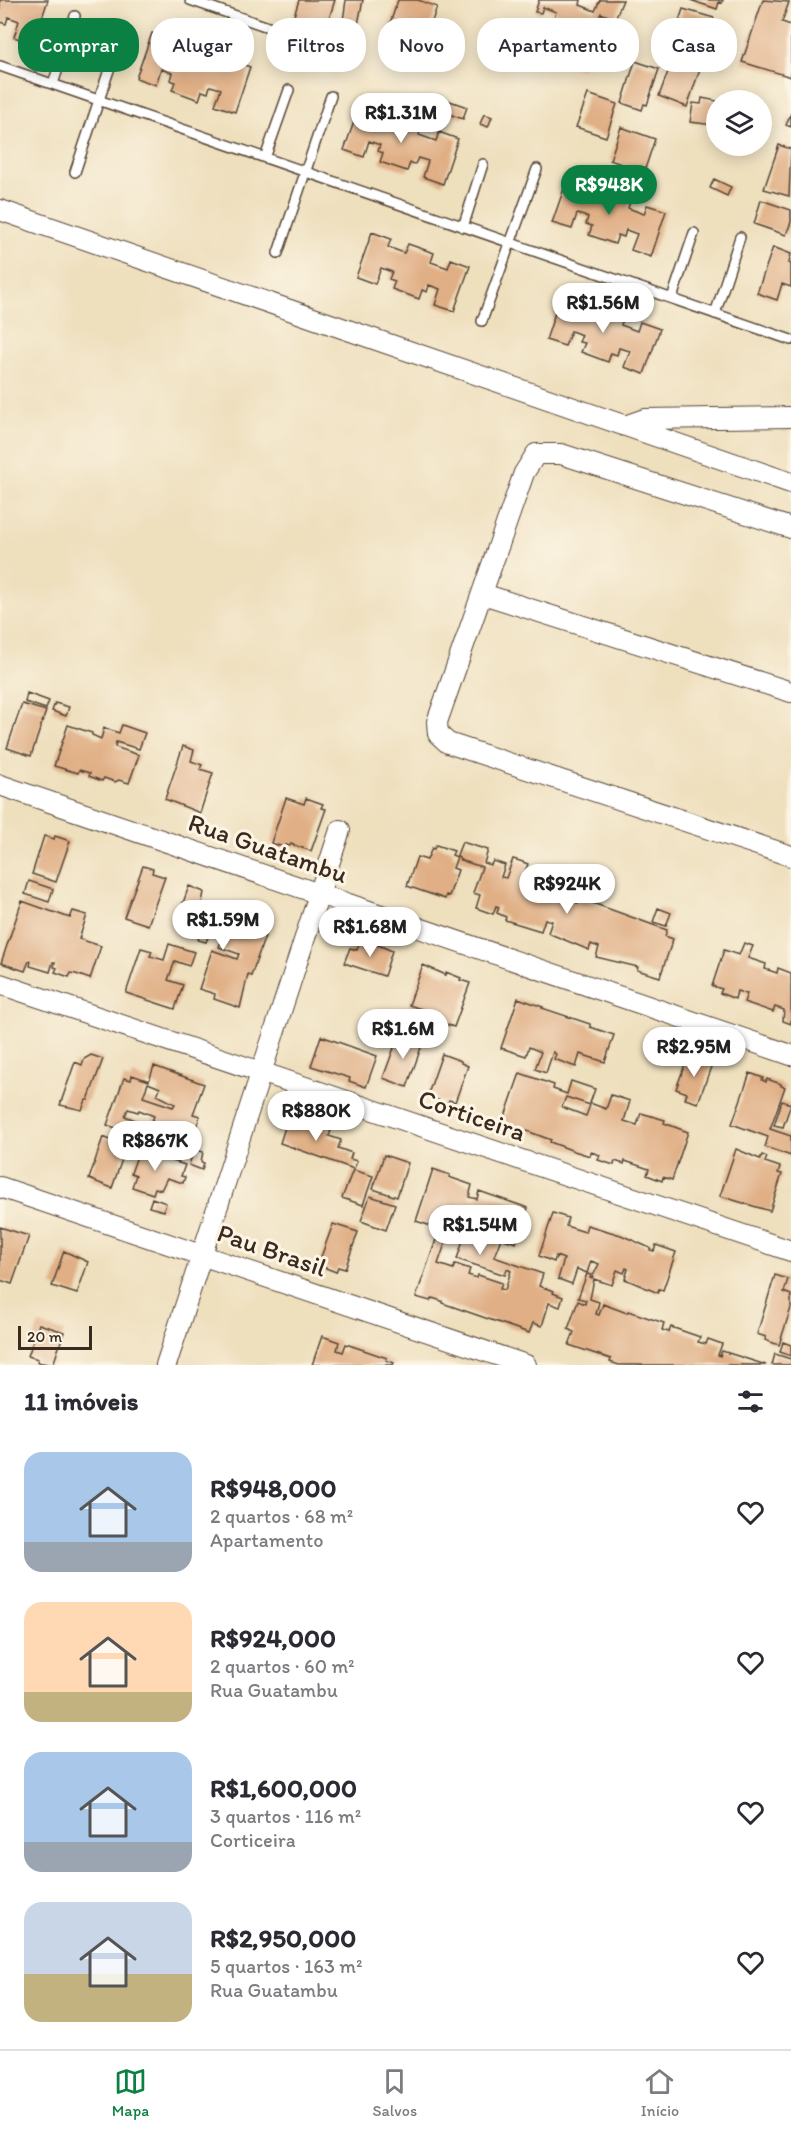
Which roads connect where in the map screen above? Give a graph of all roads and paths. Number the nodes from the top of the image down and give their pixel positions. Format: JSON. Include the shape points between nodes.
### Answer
{"nodes":[{"id":1,"x":190,"y":0,"type":"edge"},
{"id":2,"x":75,"y":16,"type":"dead end"},
{"id":3,"x":266,"y":26,"type":"edge"},
{"id":4,"x":0,"y":66,"type":"edge"},
{"id":5,"x":108,"y":72,"type":"edge"},
{"id":6,"x":53,"y":84,"type":"junction"},
{"id":7,"x":289,"y":90,"type":"dead end"},
{"id":8,"x":331,"y":96,"type":"dead end"},
{"id":9,"x":98,"y":100,"type":"junction"},
{"id":10,"x":265,"y":158,"type":"junction"},
{"id":11,"x":483,"y":164,"type":"dead end"},
{"id":12,"x":537,"y":169,"type":"dead end"},
{"id":13,"x":75,"y":172,"type":"dead end"},
{"id":14,"x":306,"y":172,"type":"junction"},
{"id":15,"x":0,"y":210,"type":"edge"},
{"id":16,"x":463,"y":226,"type":"junction"},
{"id":17,"x":694,"y":233,"type":"dead end"},
{"id":18,"x":740,"y":237,"type":"dead end"},
{"id":19,"x":510,"y":243,"type":"junction"},
{"id":20,"x":278,"y":254,"type":"dead end"},
{"id":21,"x":672,"y":298,"type":"junction"},
{"id":22,"x":715,"y":314,"type":"junction"},
{"id":23,"x":482,"y":321,"type":"dead end"},
{"id":24,"x":791,"y":340,"type":"edge"},
{"id":25,"x":791,"y":417,"type":"edge"},
{"id":26,"x":625,"y":426,"type":"junction"},
{"id":27,"x":791,"y":483,"type":"edge"},
{"id":28,"x":791,"y":528,"type":"edge"},
{"id":29,"x":483,"y":594,"type":"junction"},
{"id":30,"x":791,"y":692,"type":"edge"},
{"id":31,"x":0,"y":785,"type":"edge"},
{"id":32,"x":340,"y":830,"type":"dead end"},
{"id":33,"x":791,"y":856,"type":"edge"},
{"id":34,"x":319,"y":894,"type":"junction"},
{"id":35,"x":0,"y":984,"type":"edge"},
{"id":36,"x":791,"y":1055,"type":"edge"},
{"id":37,"x":261,"y":1072,"type":"junction"},
{"id":38,"x":0,"y":1187,"type":"edge"},
{"id":39,"x":791,"y":1251,"type":"edge"},
{"id":40,"x":201,"y":1255,"type":"junction"},
{"id":41,"x":166,"y":1365,"type":"edge"},
{"id":42,"x":526,"y":1365,"type":"edge"}],
"edges":[{"from":1,"to":3,"type":"lane"},
{"from":2,"to":6,"type":"lane"},
{"from":4,"to":6,"type":"lane"},
{"from":5,"to":9,"type":"lane"},
{"from":6,"to":9,"type":"lane"},
{"from":7,"to":10,"type":"lane"},
{"from":8,"to":14,"type":"lane"},
{"from":9,"to":10,"type":"lane"},
{"from":9,"to":13,"type":"lane"},
{"from":10,"to":14,"type":"lane"},
{"from":11,"to":16,"type":"lane"},
{"from":12,"to":19,"type":"lane"},
{"from":14,"to":16,"type":"lane"},
{"from":14,"to":20,"type":"lane"},
{"from":15,"to":26,"type":"street"},
{"from":16,"to":19,"type":"lane"},
{"from":17,"to":21,"type":"lane"},
{"from":18,"to":22,"type":"lane"},
{"from":19,"to":21,"type":"lane"},
{"from":19,"to":23,"type":"lane"},
{"from":21,"to":22,"type":"lane"},
{"from":22,"to":24,"type":"lane"},
{"from":25,"to":26,"type":"street","via":[[645,419]]},
{"from":26,"to":27,"type":"street"},
{"from":28,"to":29,"type":"street","via":[[561,454],[536,454],[524,473]]},
{"from":29,"to":30,"type":"street"},
{"from":29,"to":33,"type":"street","via":[[437,722],[438,734],[448,743]]},
{"from":31,"to":34,"type":"street","name":"Rua Guatambu"},
{"from":32,"to":34,"type":"street"},
{"from":34,"to":36,"type":"street","name":"Rua Guatambu"},
{"from":34,"to":37,"type":"street"},
{"from":35,"to":37,"type":"street","name":"Corticeira"},
{"from":37,"to":39,"type":"street","name":"Corticeira"},
{"from":37,"to":40,"type":"street"},
{"from":38,"to":40,"type":"street","name":"Pau Brasil"},
{"from":40,"to":41,"type":"street"},
{"from":40,"to":42,"type":"street","name":"Pau Brasil"}]}
